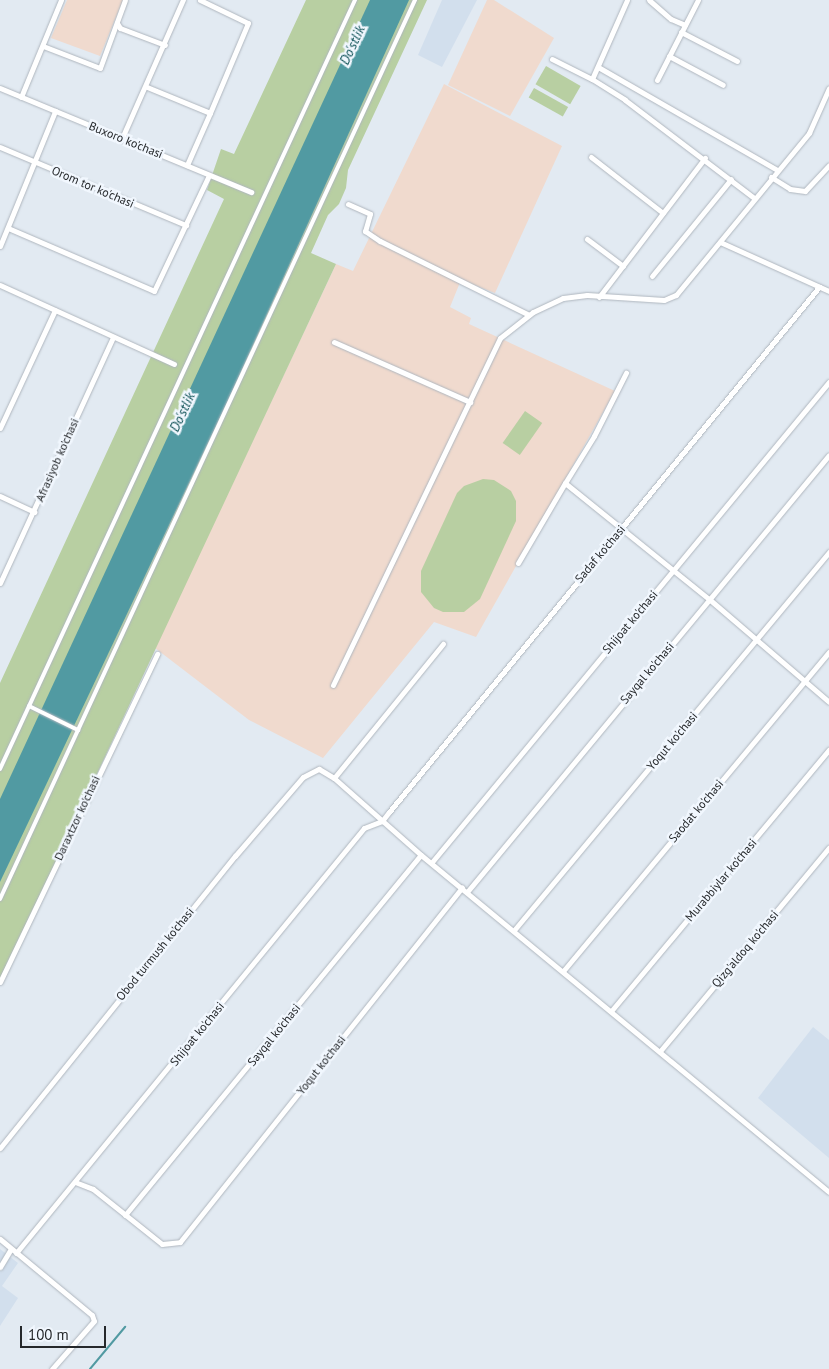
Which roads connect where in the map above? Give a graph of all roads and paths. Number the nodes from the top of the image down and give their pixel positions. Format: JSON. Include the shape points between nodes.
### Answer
{"nodes":[{"id":1,"x":61,"y":0,"type":"edge"},
{"id":2,"x":125,"y":0,"type":"edge"},
{"id":3,"x":183,"y":0,"type":"edge"},
{"id":4,"x":200,"y":0,"type":"edge"},
{"id":5,"x":355,"y":0,"type":"edge"},
{"id":6,"x":415,"y":0,"type":"edge"},
{"id":7,"x":627,"y":0,"type":"edge"},
{"id":8,"x":649,"y":0,"type":"edge"},
{"id":9,"x":698,"y":0,"type":"edge"},
{"id":10,"x":117,"y":23,"type":"junction"},
{"id":11,"x":685,"y":25,"type":"junction"},
{"id":12,"x":681,"y":32,"type":"junction"},
{"id":13,"x":42,"y":46,"type":"junction"},
{"id":14,"x":165,"y":46,"type":"junction"},
{"id":15,"x":669,"y":56,"type":"junction"},
{"id":16,"x":552,"y":59,"type":"dead end"},
{"id":17,"x":737,"y":61,"type":"dead end"},
{"id":18,"x":598,"y":67,"type":"junction"},
{"id":19,"x":592,"y":79,"type":"junction"},
{"id":20,"x":657,"y":80,"type":"dead end"},
{"id":21,"x":723,"y":85,"type":"dead end"},
{"id":22,"x":147,"y":86,"type":"junction"},
{"id":23,"x":0,"y":88,"type":"edge"},
{"id":24,"x":829,"y":88,"type":"edge"},
{"id":25,"x":21,"y":97,"type":"junction"},
{"id":26,"x":54,"y":112,"type":"junction"},
{"id":27,"x":210,"y":113,"type":"junction"},
{"id":28,"x":122,"y":138,"type":"junction"},
{"id":29,"x":0,"y":148,"type":"edge"},
{"id":30,"x":591,"y":156,"type":"dead end"},
{"id":31,"x":704,"y":158,"type":"junction"},
{"id":32,"x":33,"y":162,"type":"junction"},
{"id":33,"x":829,"y":165,"type":"edge"},
{"id":34,"x":187,"y":166,"type":"junction"},
{"id":35,"x":777,"y":170,"type":"junction"},
{"id":36,"x":209,"y":175,"type":"junction"},
{"id":37,"x":771,"y":177,"type":"junction"},
{"id":38,"x":731,"y":179,"type":"junction"},
{"id":39,"x":251,"y":192,"type":"dead end"},
{"id":40,"x":754,"y":198,"type":"junction"},
{"id":41,"x":348,"y":204,"type":"dead end"},
{"id":42,"x":663,"y":213,"type":"junction"},
{"id":43,"x":186,"y":225,"type":"junction"},
{"id":44,"x":8,"y":228,"type":"junction"},
{"id":45,"x":587,"y":238,"type":"dead end"},
{"id":46,"x":720,"y":242,"type":"junction"},
{"id":47,"x":0,"y":246,"type":"edge"},
{"id":48,"x":623,"y":266,"type":"junction"},
{"id":49,"x":652,"y":276,"type":"dead end"},
{"id":50,"x":0,"y":285,"type":"edge"},
{"id":51,"x":819,"y":287,"type":"junction"},
{"id":52,"x":829,"y":292,"type":"edge"},
{"id":53,"x":599,"y":296,"type":"junction"},
{"id":54,"x":55,"y":310,"type":"junction"},
{"id":55,"x":529,"y":315,"type":"junction"},
{"id":56,"x":113,"y":337,"type":"junction"},
{"id":57,"x":334,"y":342,"type":"dead end"},
{"id":58,"x":174,"y":364,"type":"dead end"},
{"id":59,"x":626,"y":373,"type":"dead end"},
{"id":60,"x":829,"y":382,"type":"edge"},
{"id":61,"x":470,"y":402,"type":"junction"},
{"id":62,"x":0,"y":428,"type":"edge"},
{"id":63,"x":829,"y":455,"type":"edge"},
{"id":64,"x":565,"y":483,"type":"junction"},
{"id":65,"x":0,"y":496,"type":"edge"},
{"id":66,"x":34,"y":512,"type":"junction"},
{"id":67,"x":621,"y":528,"type":"junction"},
{"id":68,"x":829,"y":552,"type":"edge"},
{"id":69,"x":518,"y":563,"type":"dead end"},
{"id":70,"x":673,"y":570,"type":"junction"},
{"id":71,"x":0,"y":583,"type":"edge"},
{"id":72,"x":709,"y":599,"type":"junction"},
{"id":73,"x":756,"y":640,"type":"junction"},
{"id":74,"x":443,"y":644,"type":"dead end"},
{"id":75,"x":829,"y":652,"type":"edge"},
{"id":76,"x":157,"y":654,"type":"dead end"},
{"id":77,"x":803,"y":682,"type":"junction"},
{"id":78,"x":333,"y":685,"type":"dead end"},
{"id":79,"x":829,"y":702,"type":"edge"},
{"id":80,"x":29,"y":706,"type":"junction"},
{"id":81,"x":78,"y":730,"type":"junction"},
{"id":82,"x":829,"y":750,"type":"edge"},
{"id":83,"x":0,"y":769,"type":"edge"},
{"id":84,"x":334,"y":778,"type":"junction"},
{"id":85,"x":382,"y":821,"type":"junction"},
{"id":86,"x":829,"y":848,"type":"edge"},
{"id":87,"x":422,"y":855,"type":"junction"},
{"id":88,"x":432,"y":862,"type":"junction"},
{"id":89,"x":462,"y":887,"type":"junction"},
{"id":90,"x":467,"y":892,"type":"junction"},
{"id":91,"x":0,"y":899,"type":"edge"},
{"id":92,"x":514,"y":930,"type":"junction"},
{"id":93,"x":564,"y":970,"type":"junction"},
{"id":94,"x":0,"y":982,"type":"edge"},
{"id":95,"x":612,"y":1010,"type":"junction"},
{"id":96,"x":661,"y":1050,"type":"junction"},
{"id":97,"x":0,"y":1148,"type":"edge"},
{"id":98,"x":75,"y":1182,"type":"junction"},
{"id":99,"x":829,"y":1192,"type":"edge"},
{"id":100,"x":125,"y":1214,"type":"junction"},
{"id":101,"x":0,"y":1239,"type":"edge"},
{"id":102,"x":13,"y":1251,"type":"junction"},
{"id":103,"x":0,"y":1267,"type":"edge"},
{"id":104,"x":52,"y":1369,"type":"edge"}],
"edges":[{"from":1,"to":13,"type":"street"},
{"from":2,"to":10,"type":"street"},
{"from":3,"to":14,"type":"street"},
{"from":4,"to":27,"type":"street","via":[[248,23]]},
{"from":5,"to":80,"type":"street"},
{"from":6,"to":81,"type":"street"},
{"from":7,"to":18,"type":"street"},
{"from":8,"to":11,"type":"street","via":[[671,19]]},
{"from":9,"to":11,"type":"street"},
{"from":10,"to":13,"type":"street","via":[[100,68]]},
{"from":10,"to":14,"type":"street","via":[[120,28]]},
{"from":11,"to":12,"type":"street"},
{"from":12,"to":15,"type":"street"},
{"from":12,"to":17,"type":"street"},
{"from":13,"to":25,"type":"street"},
{"from":14,"to":22,"type":"street"},
{"from":15,"to":20,"type":"street"},
{"from":15,"to":21,"type":"street"},
{"from":16,"to":19,"type":"street"},
{"from":18,"to":19,"type":"street"},
{"from":18,"to":35,"type":"street"},
{"from":19,"to":31,"type":"street"},
{"from":22,"to":27,"type":"street"},
{"from":22,"to":28,"type":"street"},
{"from":23,"to":25,"type":"street","name":"Buxoro ko'chasi"},
{"from":24,"to":35,"type":"street","via":[[809,133]]},
{"from":25,"to":26,"type":"street","name":"Buxoro ko'chasi"},
{"from":26,"to":28,"type":"street","name":"Buxoro ko'chasi"},
{"from":26,"to":32,"type":"street"},
{"from":27,"to":34,"type":"street"},
{"from":28,"to":34,"type":"street","name":"Buxoro ko'chasi"},
{"from":29,"to":32,"type":"street","name":"Orom tor ko'chasi"},
{"from":30,"to":42,"type":"street"},
{"from":31,"to":38,"type":"street"},
{"from":31,"to":42,"type":"street"},
{"from":32,"to":43,"type":"street","name":"Orom tor ko'chasi"},
{"from":32,"to":44,"type":"street"},
{"from":33,"to":37,"type":"street","via":[[805,191],[790,189]]},
{"from":34,"to":36,"type":"street","name":"Buxoro ko'chasi"},
{"from":35,"to":37,"type":"street"},
{"from":36,"to":39,"type":"street","name":"Buxoro ko'chasi"},
{"from":36,"to":43,"type":"street"},
{"from":37,"to":40,"type":"street"},
{"from":38,"to":40,"type":"street"},
{"from":38,"to":49,"type":"street"},
{"from":40,"to":46,"type":"street"},
{"from":41,"to":55,"type":"street","via":[[370,214],[365,231],[380,241]]},
{"from":42,"to":48,"type":"street"},
{"from":43,"to":44,"type":"street","via":[[154,291]]},
{"from":44,"to":47,"type":"street"},
{"from":45,"to":48,"type":"street"},
{"from":46,"to":51,"type":"street"},
{"from":46,"to":53,"type":"street","via":[[676,295],[664,300]]},
{"from":48,"to":53,"type":"street"},
{"from":50,"to":54,"type":"street"},
{"from":51,"to":52,"type":"street"},
{"from":51,"to":67,"type":"street","name":"Sadaf ko'chasi"},
{"from":53,"to":55,"type":"street","via":[[563,298]]},
{"from":54,"to":56,"type":"street"},
{"from":54,"to":62,"type":"street"},
{"from":55,"to":61,"type":"street","via":[[500,338]]},
{"from":56,"to":58,"type":"street"},
{"from":56,"to":66,"type":"street","name":"Afrasiyob ko'chasi"},
{"from":57,"to":61,"type":"street"},
{"from":59,"to":64,"type":"street","via":[[594,436]]},
{"from":60,"to":70,"type":"street","name":"Shijoat ko'chasi"},
{"from":61,"to":78,"type":"street"},
{"from":63,"to":72,"type":"street","name":"Sayqal ko'chasi"},
{"from":64,"to":67,"type":"street"},
{"from":64,"to":69,"type":"street"},
{"from":65,"to":66,"type":"street"},
{"from":66,"to":71,"type":"street","name":"Afrasiyob ko'chasi"},
{"from":67,"to":70,"type":"street"},
{"from":67,"to":85,"type":"street","name":"Sadaf ko'chasi"},
{"from":68,"to":73,"type":"street","name":"Yoqut ko'chasi"},
{"from":70,"to":72,"type":"street"},
{"from":70,"to":88,"type":"street","name":"Shijoat ko'chasi"},
{"from":72,"to":73,"type":"street"},
{"from":72,"to":90,"type":"street","name":"Sayqal ko'chasi"},
{"from":73,"to":77,"type":"street"},
{"from":73,"to":92,"type":"street","name":"Yoqut ko'chasi"},
{"from":74,"to":84,"type":"street"},
{"from":75,"to":77,"type":"street","name":"Saodat ko'chasi"},
{"from":76,"to":94,"type":"street","name":"Daraxtzor ko'chasi"},
{"from":77,"to":79,"type":"street"},
{"from":77,"to":93,"type":"street","name":"Saodat ko'chasi"},
{"from":80,"to":81,"type":"street"},
{"from":80,"to":83,"type":"street"},
{"from":81,"to":91,"type":"street"},
{"from":82,"to":95,"type":"street","name":"Murabbiylar ko'chasi"},
{"from":84,"to":85,"type":"street"},
{"from":84,"to":97,"type":"street","name":"Obod turmush ko'chasi","via":[[319,769],[303,777],[235,856]]},
{"from":85,"to":87,"type":"street"},
{"from":85,"to":98,"type":"street","name":"Shijoat ko'chasi","via":[[364,828]]},
{"from":86,"to":96,"type":"street","name":"Qizg'aldoq ko'chasi"},
{"from":87,"to":88,"type":"street"},
{"from":87,"to":100,"type":"street","name":"Sayqal ko'chasi"},
{"from":88,"to":89,"type":"street"},
{"from":89,"to":90,"type":"street"},
{"from":89,"to":100,"type":"street","name":"Yoqut ko'chasi","via":[[180,1242],[162,1244]]},
{"from":90,"to":92,"type":"street"},
{"from":92,"to":93,"type":"street"},
{"from":93,"to":95,"type":"street"},
{"from":95,"to":96,"type":"street"},
{"from":96,"to":99,"type":"street","via":[[692,1081]]},
{"from":98,"to":100,"type":"street","via":[[93,1189]]},
{"from":98,"to":102,"type":"street","name":"Shijoat ko'chasi"},
{"from":101,"to":102,"type":"street"},
{"from":102,"to":103,"type":"street","name":"Shijoat ko'chasi"},
{"from":102,"to":104,"type":"street","via":[[92,1314],[94,1321]]}]}
